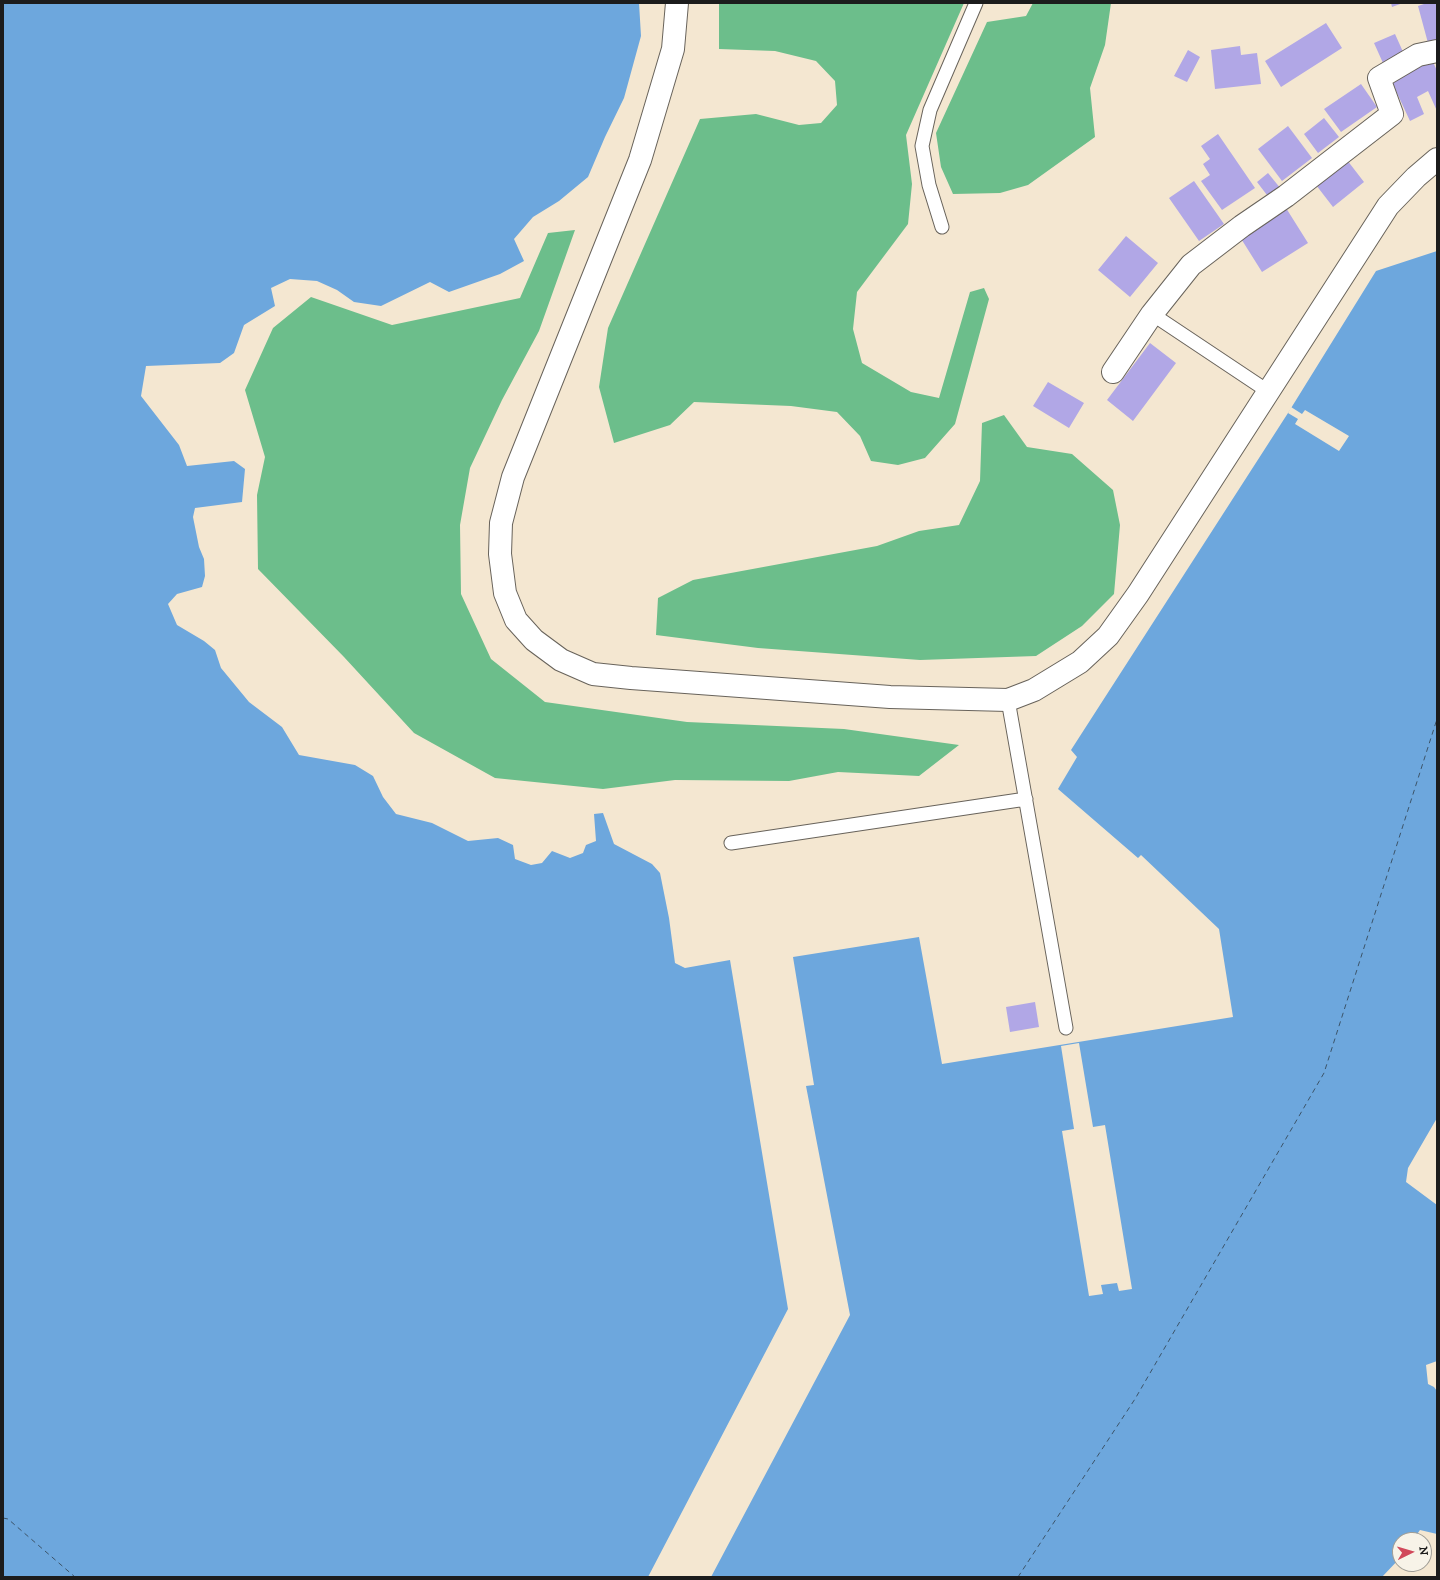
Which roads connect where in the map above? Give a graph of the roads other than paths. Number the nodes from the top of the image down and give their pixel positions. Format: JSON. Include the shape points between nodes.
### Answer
{"nodes":[{"id":1,"x":677,"y":3,"type":"edge"},
{"id":2,"x":976,"y":3,"type":"edge"},
{"id":3,"x":1437,"y":51,"type":"edge"},
{"id":4,"x":1437,"y":159,"type":"edge"},
{"id":5,"x":942,"y":227,"type":"dead end"},
{"id":6,"x":1152,"y":314,"type":"junction"},
{"id":7,"x":1113,"y":372,"type":"dead end"},
{"id":8,"x":1269,"y":392,"type":"junction"},
{"id":9,"x":1008,"y":700,"type":"junction"},
{"id":10,"x":1026,"y":799,"type":"junction"},
{"id":11,"x":731,"y":843,"type":"dead end"},
{"id":12,"x":1066,"y":1028,"type":"dead end"}],
"edges":[{"from":1,"to":9,"type":"street","via":[[673,49],[640,160],[513,477],[501,523],[500,554],[504,593],[516,620],[534,640],[561,660],[593,674],[890,697]]},
{"from":2,"to":5,"type":"lane","via":[[930,110],[922,146],[929,185]]},
{"from":3,"to":6,"type":"street","via":[[1418,55],[1380,78],[1392,114],[1191,265]]},
{"from":4,"to":8,"type":"street","via":[[1388,206]]},
{"from":6,"to":7,"type":"street"},
{"from":6,"to":8,"type":"lane"},
{"from":8,"to":9,"type":"street","via":[[1108,636],[1080,662],[1034,690]]},
{"from":9,"to":10,"type":"lane"},
{"from":10,"to":11,"type":"lane"},
{"from":10,"to":12,"type":"lane"}]}
